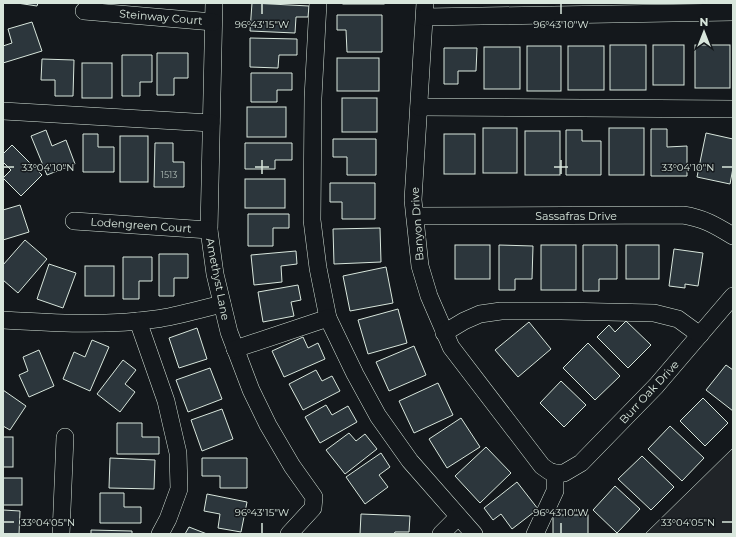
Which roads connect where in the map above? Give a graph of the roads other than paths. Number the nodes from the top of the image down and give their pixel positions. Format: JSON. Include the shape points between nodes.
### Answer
{"nodes":[{"id":1,"x":214,"y":3,"type":"edge"},
{"id":2,"x":318,"y":3,"type":"edge"},
{"id":3,"x":425,"y":10,"type":"edge"},
{"id":4,"x":84,"y":11,"type":"dead end"},
{"id":5,"x":733,"y":12,"type":"edge"},
{"id":6,"x":213,"y":22,"type":"junction"},
{"id":7,"x":419,"y":107,"type":"junction"},
{"id":8,"x":733,"y":109,"type":"edge"},
{"id":9,"x":3,"y":111,"type":"edge"},
{"id":10,"x":211,"y":123,"type":"junction"},
{"id":11,"x":415,"y":216,"type":"junction"},
{"id":12,"x":74,"y":221,"type":"dead end"},
{"id":13,"x":209,"y":230,"type":"junction"},
{"id":14,"x":733,"y":236,"type":"edge"},
{"id":15,"x":733,"y":296,"type":"edge"},
{"id":16,"x":222,"y":304,"type":"junction"},
{"id":17,"x":328,"y":318,"type":"junction"},
{"id":18,"x":3,"y":320,"type":"edge"},
{"id":19,"x":138,"y":321,"type":"junction"},
{"id":20,"x":444,"y":333,"type":"junction"},
{"id":21,"x":700,"y":335,"type":"junction"},
{"id":22,"x":235,"y":349,"type":"junction"},
{"id":23,"x":65,"y":437,"type":"dead end"},
{"id":24,"x":555,"y":473,"type":"junction"},
{"id":25,"x":458,"y":517,"type":"junction"},
{"id":26,"x":61,"y":534,"type":"edge"},
{"id":27,"x":160,"y":534,"type":"edge"},
{"id":28,"x":289,"y":534,"type":"edge"},
{"id":29,"x":441,"y":534,"type":"edge"},
{"id":30,"x":474,"y":534,"type":"edge"},
{"id":31,"x":535,"y":534,"type":"edge"}],
"edges":[{"from":1,"to":6,"type":"street","name":"Amethyst Lane"},
{"from":2,"to":17,"type":"street","via":[[313,98],[312,220]]},
{"from":3,"to":5,"type":"street"},
{"from":3,"to":7,"type":"street","name":"Banyon Drive"},
{"from":4,"to":6,"type":"street","name":"Steinway Court"},
{"from":6,"to":10,"type":"street","name":"Amethyst Lane"},
{"from":7,"to":8,"type":"street"},
{"from":7,"to":11,"type":"street","name":"Banyon Drive"},
{"from":9,"to":10,"type":"street"},
{"from":10,"to":13,"type":"street","name":"Amethyst Lane"},
{"from":11,"to":14,"type":"street","name":"Sassafras Drive","via":[[683,215],[711,222]]},
{"from":11,"to":20,"type":"street","name":"Banyon Drive","via":[[420,266],[428,296]]},
{"from":12,"to":13,"type":"street","name":"Lodengreen Court"},
{"from":13,"to":16,"type":"street","name":"Amethyst Lane"},
{"from":15,"to":21,"type":"street","name":"Burr Oak Drive"},
{"from":16,"to":19,"type":"street"},
{"from":16,"to":22,"type":"street","name":"Amethyst Lane"},
{"from":17,"to":22,"type":"street"},
{"from":17,"to":25,"type":"street","via":[[378,416],[410,461]]},
{"from":18,"to":19,"type":"street"},
{"from":19,"to":27,"type":"street","via":[[166,401],[178,453],[178,489]]},
{"from":20,"to":21,"type":"street","via":[[480,314],[501,311],[561,311],[654,313],[678,319]]},
{"from":20,"to":24,"type":"street","name":"Banyon Drive","via":[[451,347],[542,466]]},
{"from":21,"to":24,"type":"street","name":"Burr Oak Drive","via":[[656,386],[581,463],[564,473]]},
{"from":22,"to":28,"type":"street","name":"Amethyst Lane","via":[[268,425],[314,497],[313,508]]},
{"from":23,"to":26,"type":"street"},
{"from":24,"to":31,"type":"street","via":[[555,491]]},
{"from":25,"to":29,"type":"street"},
{"from":25,"to":30,"type":"street"}]}
